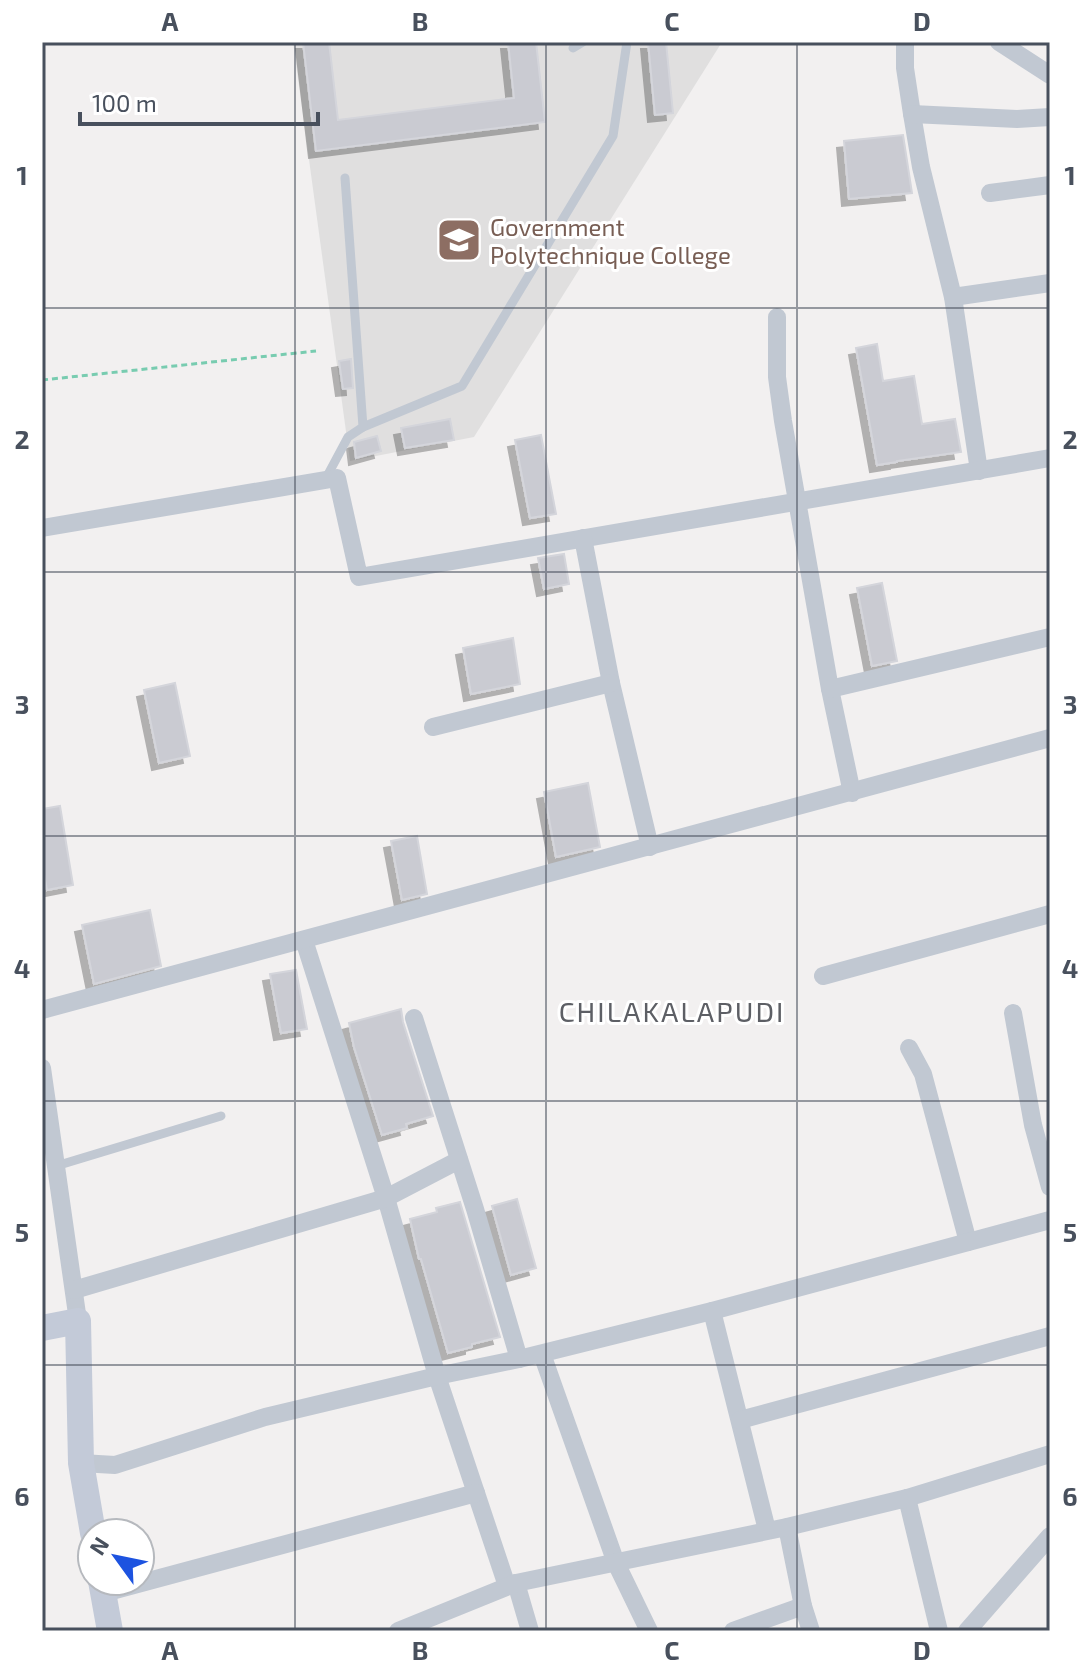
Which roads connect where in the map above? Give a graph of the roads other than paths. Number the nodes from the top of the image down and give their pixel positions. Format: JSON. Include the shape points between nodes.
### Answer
{"nodes":[{"id":1,"x":583,"y":42,"type":"edge"},
{"id":2,"x":627,"y":42,"type":"edge"},
{"id":3,"x":905,"y":42,"type":"edge"},
{"id":4,"x":999,"y":42,"type":"edge"},
{"id":5,"x":573,"y":48,"type":"dead end"},
{"id":6,"x":1050,"y":75,"type":"edge"},
{"id":7,"x":912,"y":114,"type":"junction"},
{"id":8,"x":1050,"y":117,"type":"edge"},
{"id":9,"x":345,"y":178,"type":"dead end"},
{"id":10,"x":1050,"y":185,"type":"edge"},
{"id":11,"x":990,"y":193,"type":"dead end"},
{"id":12,"x":1050,"y":283,"type":"edge"},
{"id":13,"x":953,"y":297,"type":"junction"},
{"id":14,"x":777,"y":317,"type":"dead end"},
{"id":15,"x":363,"y":427,"type":"junction"},
{"id":16,"x":1050,"y":458,"type":"edge"},
{"id":17,"x":979,"y":471,"type":"junction"},
{"id":18,"x":325,"y":480,"type":"junction"},
{"id":19,"x":797,"y":502,"type":"junction"},
{"id":20,"x":42,"y":528,"type":"edge"},
{"id":21,"x":583,"y":538,"type":"junction"},
{"id":22,"x":1050,"y":637,"type":"edge"},
{"id":23,"x":611,"y":683,"type":"junction"},
{"id":24,"x":830,"y":689,"type":"junction"},
{"id":25,"x":433,"y":727,"type":"dead end"},
{"id":26,"x":1050,"y":738,"type":"edge"},
{"id":27,"x":852,"y":793,"type":"junction"},
{"id":28,"x":650,"y":847,"type":"junction"},
{"id":29,"x":1050,"y":914,"type":"edge"},
{"id":30,"x":304,"y":940,"type":"junction"},
{"id":31,"x":823,"y":976,"type":"dead end"},
{"id":32,"x":42,"y":1010,"type":"edge"},
{"id":33,"x":1013,"y":1013,"type":"dead end"},
{"id":34,"x":414,"y":1018,"type":"dead end"},
{"id":35,"x":909,"y":1048,"type":"dead end"},
{"id":36,"x":42,"y":1068,"type":"edge"},
{"id":37,"x":44,"y":1094,"type":"edge"},
{"id":38,"x":221,"y":1116,"type":"dead end"},
{"id":39,"x":459,"y":1160,"type":"junction"},
{"id":40,"x":56,"y":1166,"type":"junction"},
{"id":41,"x":1050,"y":1187,"type":"edge"},
{"id":42,"x":386,"y":1198,"type":"junction"},
{"id":43,"x":1050,"y":1220,"type":"edge"},
{"id":44,"x":968,"y":1242,"type":"junction"},
{"id":45,"x":74,"y":1290,"type":"junction"},
{"id":46,"x":712,"y":1311,"type":"junction"},
{"id":47,"x":78,"y":1321,"type":"junction"},
{"id":48,"x":42,"y":1328,"type":"edge"},
{"id":49,"x":1050,"y":1336,"type":"edge"},
{"id":50,"x":542,"y":1354,"type":"junction"},
{"id":51,"x":519,"y":1359,"type":"junction"},
{"id":52,"x":437,"y":1376,"type":"junction"},
{"id":53,"x":740,"y":1420,"type":"junction"},
{"id":54,"x":1050,"y":1454,"type":"edge"},
{"id":55,"x":81,"y":1463,"type":"junction"},
{"id":56,"x":476,"y":1493,"type":"junction"},
{"id":57,"x":907,"y":1498,"type":"junction"},
{"id":58,"x":90,"y":1517,"type":"edge"},
{"id":59,"x":787,"y":1527,"type":"junction"},
{"id":60,"x":767,"y":1530,"type":"junction"},
{"id":61,"x":1050,"y":1536,"type":"edge"},
{"id":62,"x":616,"y":1563,"type":"junction"},
{"id":63,"x":156,"y":1573,"type":"edge"},
{"id":64,"x":512,"y":1585,"type":"junction"},
{"id":65,"x":104,"y":1597,"type":"edge"},
{"id":66,"x":803,"y":1606,"type":"junction"},
{"id":67,"x":110,"y":1631,"type":"edge"},
{"id":68,"x":398,"y":1631,"type":"edge"},
{"id":69,"x":530,"y":1631,"type":"edge"},
{"id":70,"x":649,"y":1631,"type":"edge"},
{"id":71,"x":733,"y":1631,"type":"edge"},
{"id":72,"x":811,"y":1631,"type":"edge"},
{"id":73,"x":939,"y":1631,"type":"edge"},
{"id":74,"x":967,"y":1631,"type":"edge"}],
"edges":[{"from":1,"to":5,"type":"lane"},
{"from":2,"to":15,"type":"lane","via":[[613,136],[462,386]]},
{"from":3,"to":7,"type":"street"},
{"from":4,"to":6,"type":"street"},
{"from":7,"to":8,"type":"street"},
{"from":7,"to":13,"type":"street"},
{"from":9,"to":15,"type":"lane"},
{"from":10,"to":11,"type":"street"},
{"from":12,"to":13,"type":"street"},
{"from":13,"to":17,"type":"street"},
{"from":14,"to":19,"type":"street","via":[[777,377]]},
{"from":15,"to":18,"type":"lane","via":[[348,437]]},
{"from":16,"to":17,"type":"street"},
{"from":17,"to":19,"type":"street"},
{"from":18,"to":20,"type":"street"},
{"from":18,"to":21,"type":"street","via":[[337,478],[359,577]]},
{"from":19,"to":21,"type":"street"},
{"from":19,"to":24,"type":"street"},
{"from":21,"to":23,"type":"street"},
{"from":22,"to":24,"type":"street"},
{"from":23,"to":25,"type":"street"},
{"from":23,"to":28,"type":"street"},
{"from":24,"to":27,"type":"street"},
{"from":26,"to":27,"type":"street"},
{"from":27,"to":28,"type":"street"},
{"from":28,"to":30,"type":"street"},
{"from":29,"to":31,"type":"street"},
{"from":30,"to":32,"type":"street"},
{"from":30,"to":42,"type":"street"},
{"from":33,"to":41,"type":"street"},
{"from":34,"to":39,"type":"street"},
{"from":35,"to":44,"type":"street","via":[[923,1074]]},
{"from":36,"to":37,"type":"street"},
{"from":37,"to":40,"type":"street"},
{"from":38,"to":40,"type":"lane"},
{"from":39,"to":42,"type":"street"},
{"from":39,"to":51,"type":"street"},
{"from":40,"to":45,"type":"street"},
{"from":42,"to":45,"type":"street"},
{"from":42,"to":52,"type":"street"},
{"from":43,"to":44,"type":"street"},
{"from":44,"to":46,"type":"street"},
{"from":45,"to":47,"type":"street"},
{"from":46,"to":50,"type":"street"},
{"from":46,"to":53,"type":"street"},
{"from":47,"to":48,"type":"street"},
{"from":47,"to":55,"type":"street"},
{"from":49,"to":53,"type":"street"},
{"from":50,"to":51,"type":"street"},
{"from":50,"to":62,"type":"street"},
{"from":51,"to":52,"type":"street"},
{"from":52,"to":55,"type":"street","via":[[265,1417],[115,1465]]},
{"from":52,"to":56,"type":"street"},
{"from":53,"to":60,"type":"street"},
{"from":54,"to":57,"type":"street"},
{"from":55,"to":58,"type":"street"},
{"from":56,"to":63,"type":"street"},
{"from":56,"to":64,"type":"street"},
{"from":57,"to":59,"type":"street"},
{"from":57,"to":73,"type":"street"},
{"from":59,"to":60,"type":"street"},
{"from":59,"to":66,"type":"street"},
{"from":60,"to":62,"type":"street"},
{"from":61,"to":74,"type":"street"},
{"from":62,"to":64,"type":"street"},
{"from":62,"to":70,"type":"street"},
{"from":64,"to":68,"type":"street"},
{"from":64,"to":69,"type":"street"},
{"from":65,"to":67,"type":"street"},
{"from":66,"to":71,"type":"street"},
{"from":66,"to":72,"type":"street"}]}
